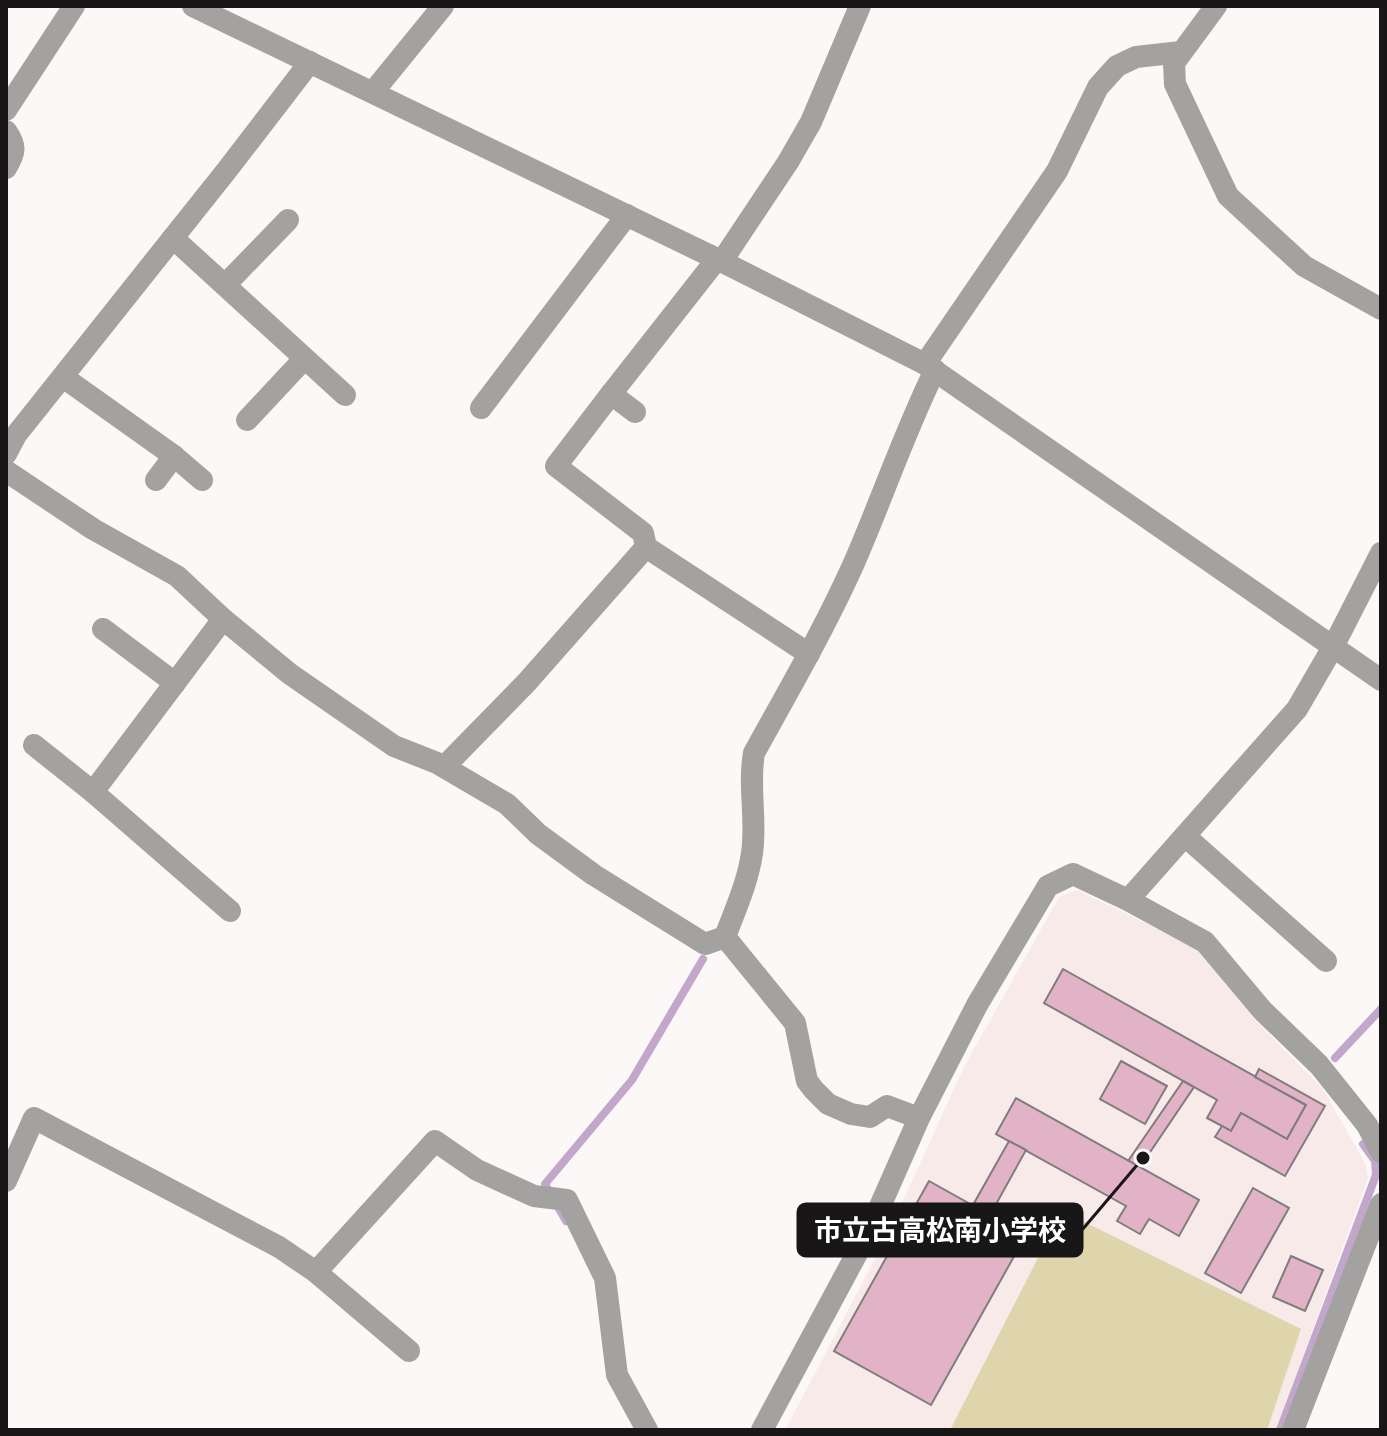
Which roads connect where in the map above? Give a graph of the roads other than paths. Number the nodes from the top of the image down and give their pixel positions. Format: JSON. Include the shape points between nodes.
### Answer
{"nodes":[{"id":1,"x":74,"y":6,"type":"edge"},
{"id":2,"x":443,"y":6,"type":"edge"},
{"id":3,"x":860,"y":6,"type":"edge"},
{"id":4,"x":1216,"y":6,"type":"edge"},
{"id":5,"x":204,"y":8,"type":"edge"},
{"id":6,"x":1181,"y":52,"type":"junction"},
{"id":7,"x":310,"y":62,"type":"junction"},
{"id":8,"x":373,"y":92,"type":"junction"},
{"id":9,"x":6,"y":110,"type":"edge"},
{"id":10,"x":6,"y":131,"type":"edge"},
{"id":11,"x":6,"y":168,"type":"edge"},
{"id":12,"x":627,"y":215,"type":"junction"},
{"id":13,"x":288,"y":220,"type":"dead end"},
{"id":14,"x":173,"y":238,"type":"junction"},
{"id":15,"x":719,"y":260,"type":"junction"},
{"id":16,"x":225,"y":285,"type":"junction"},
{"id":17,"x":1381,"y":309,"type":"edge"},
{"id":18,"x":304,"y":359,"type":"junction"},
{"id":19,"x":930,"y":367,"type":"junction"},
{"id":20,"x":63,"y":377,"type":"junction"},
{"id":21,"x":611,"y":394,"type":"junction"},
{"id":22,"x":345,"y":395,"type":"dead end"},
{"id":23,"x":481,"y":408,"type":"dead end"},
{"id":24,"x":635,"y":412,"type":"dead end"},
{"id":25,"x":247,"y":420,"type":"dead end"},
{"id":26,"x":6,"y":454,"type":"edge"},
{"id":27,"x":174,"y":456,"type":"junction"},
{"id":28,"x":6,"y":471,"type":"edge"},
{"id":29,"x":156,"y":480,"type":"dead end"},
{"id":30,"x":202,"y":480,"type":"dead end"},
{"id":31,"x":646,"y":547,"type":"junction"},
{"id":32,"x":1381,"y":553,"type":"edge"},
{"id":33,"x":223,"y":619,"type":"junction"},
{"id":34,"x":103,"y":629,"type":"dead end"},
{"id":35,"x":1333,"y":647,"type":"junction"},
{"id":36,"x":809,"y":654,"type":"junction"},
{"id":37,"x":1381,"y":680,"type":"edge"},
{"id":38,"x":175,"y":683,"type":"junction"},
{"id":39,"x":34,"y":745,"type":"dead end"},
{"id":40,"x":444,"y":767,"type":"junction"},
{"id":41,"x":93,"y":792,"type":"junction"},
{"id":42,"x":1185,"y":836,"type":"junction"},
{"id":43,"x":1128,"y":900,"type":"junction"},
{"id":44,"x":230,"y":911,"type":"dead end"},
{"id":45,"x":725,"y":937,"type":"junction"},
{"id":46,"x":1326,"y":961,"type":"dead end"},
{"id":47,"x":919,"y":1118,"type":"junction"},
{"id":48,"x":1381,"y":1152,"type":"edge"},
{"id":49,"x":6,"y":1181,"type":"edge"},
{"id":50,"x":1381,"y":1204,"type":"edge"},
{"id":51,"x":316,"y":1272,"type":"junction"},
{"id":52,"x":409,"y":1351,"type":"dead end"},
{"id":53,"x":647,"y":1430,"type":"edge"},
{"id":54,"x":762,"y":1430,"type":"edge"},
{"id":55,"x":1293,"y":1430,"type":"edge"}],
"edges":[{"from":1,"to":9,"type":"street"},
{"from":2,"to":8,"type":"street"},
{"from":3,"to":15,"type":"street","via":[[811,122]]},
{"from":4,"to":6,"type":"street"},
{"from":5,"to":7,"type":"street"},
{"from":6,"to":17,"type":"street","via":[[1174,63],[1175,84],[1228,196],[1304,266]]},
{"from":6,"to":19,"type":"street","via":[[1136,57],[1117,66],[1098,87],[1057,171]]},
{"from":7,"to":8,"type":"street"},
{"from":7,"to":14,"type":"street"},
{"from":8,"to":12,"type":"street"},
{"from":10,"to":11,"type":"street","via":[[15,153]]},
{"from":12,"to":15,"type":"street"},
{"from":12,"to":23,"type":"street"},
{"from":13,"to":16,"type":"street"},
{"from":14,"to":16,"type":"street"},
{"from":14,"to":20,"type":"street"},
{"from":15,"to":19,"type":"street"},
{"from":15,"to":21,"type":"street"},
{"from":16,"to":18,"type":"street"},
{"from":18,"to":22,"type":"street"},
{"from":18,"to":25,"type":"street"},
{"from":19,"to":35,"type":"street"},
{"from":19,"to":36,"type":"street","via":[[853,564]]},
{"from":20,"to":26,"type":"street"},
{"from":20,"to":27,"type":"street"},
{"from":21,"to":24,"type":"street"},
{"from":21,"to":31,"type":"street","via":[[556,466],[643,533]]},
{"from":27,"to":29,"type":"street"},
{"from":27,"to":30,"type":"street"},
{"from":28,"to":33,"type":"street","via":[[177,576]]},
{"from":31,"to":36,"type":"street"},
{"from":31,"to":40,"type":"street"},
{"from":32,"to":35,"type":"street"},
{"from":33,"to":38,"type":"street"},
{"from":33,"to":40,"type":"street","via":[[290,674],[394,746]]},
{"from":34,"to":38,"type":"street"},
{"from":35,"to":37,"type":"street"},
{"from":35,"to":42,"type":"street","via":[[1297,709]]},
{"from":36,"to":45,"type":"street","via":[[754,753],[752,854]]},
{"from":38,"to":41,"type":"street"},
{"from":39,"to":41,"type":"street"},
{"from":40,"to":45,"type":"street","via":[[507,804],[594,875],[705,944]]},
{"from":41,"to":44,"type":"street"},
{"from":42,"to":43,"type":"street"},
{"from":42,"to":46,"type":"street"},
{"from":43,"to":47,"type":"street","via":[[1073,874],[1048,886],[977,1005]]},
{"from":43,"to":48,"type":"street","via":[[1205,942],[1262,1010],[1319,1065],[1367,1125]]},
{"from":45,"to":47,"type":"street","via":[[795,1023],[807,1081],[828,1104],[870,1117],[887,1106]]},
{"from":47,"to":54,"type":"street","via":[[870,1229]]},
{"from":49,"to":51,"type":"street","via":[[34,1118],[279,1247]]},
{"from":50,"to":55,"type":"street"},
{"from":51,"to":52,"type":"street"},
{"from":51,"to":53,"type":"street","via":[[435,1141],[477,1170],[534,1196],[567,1200],[605,1278],[617,1375]]}]}
